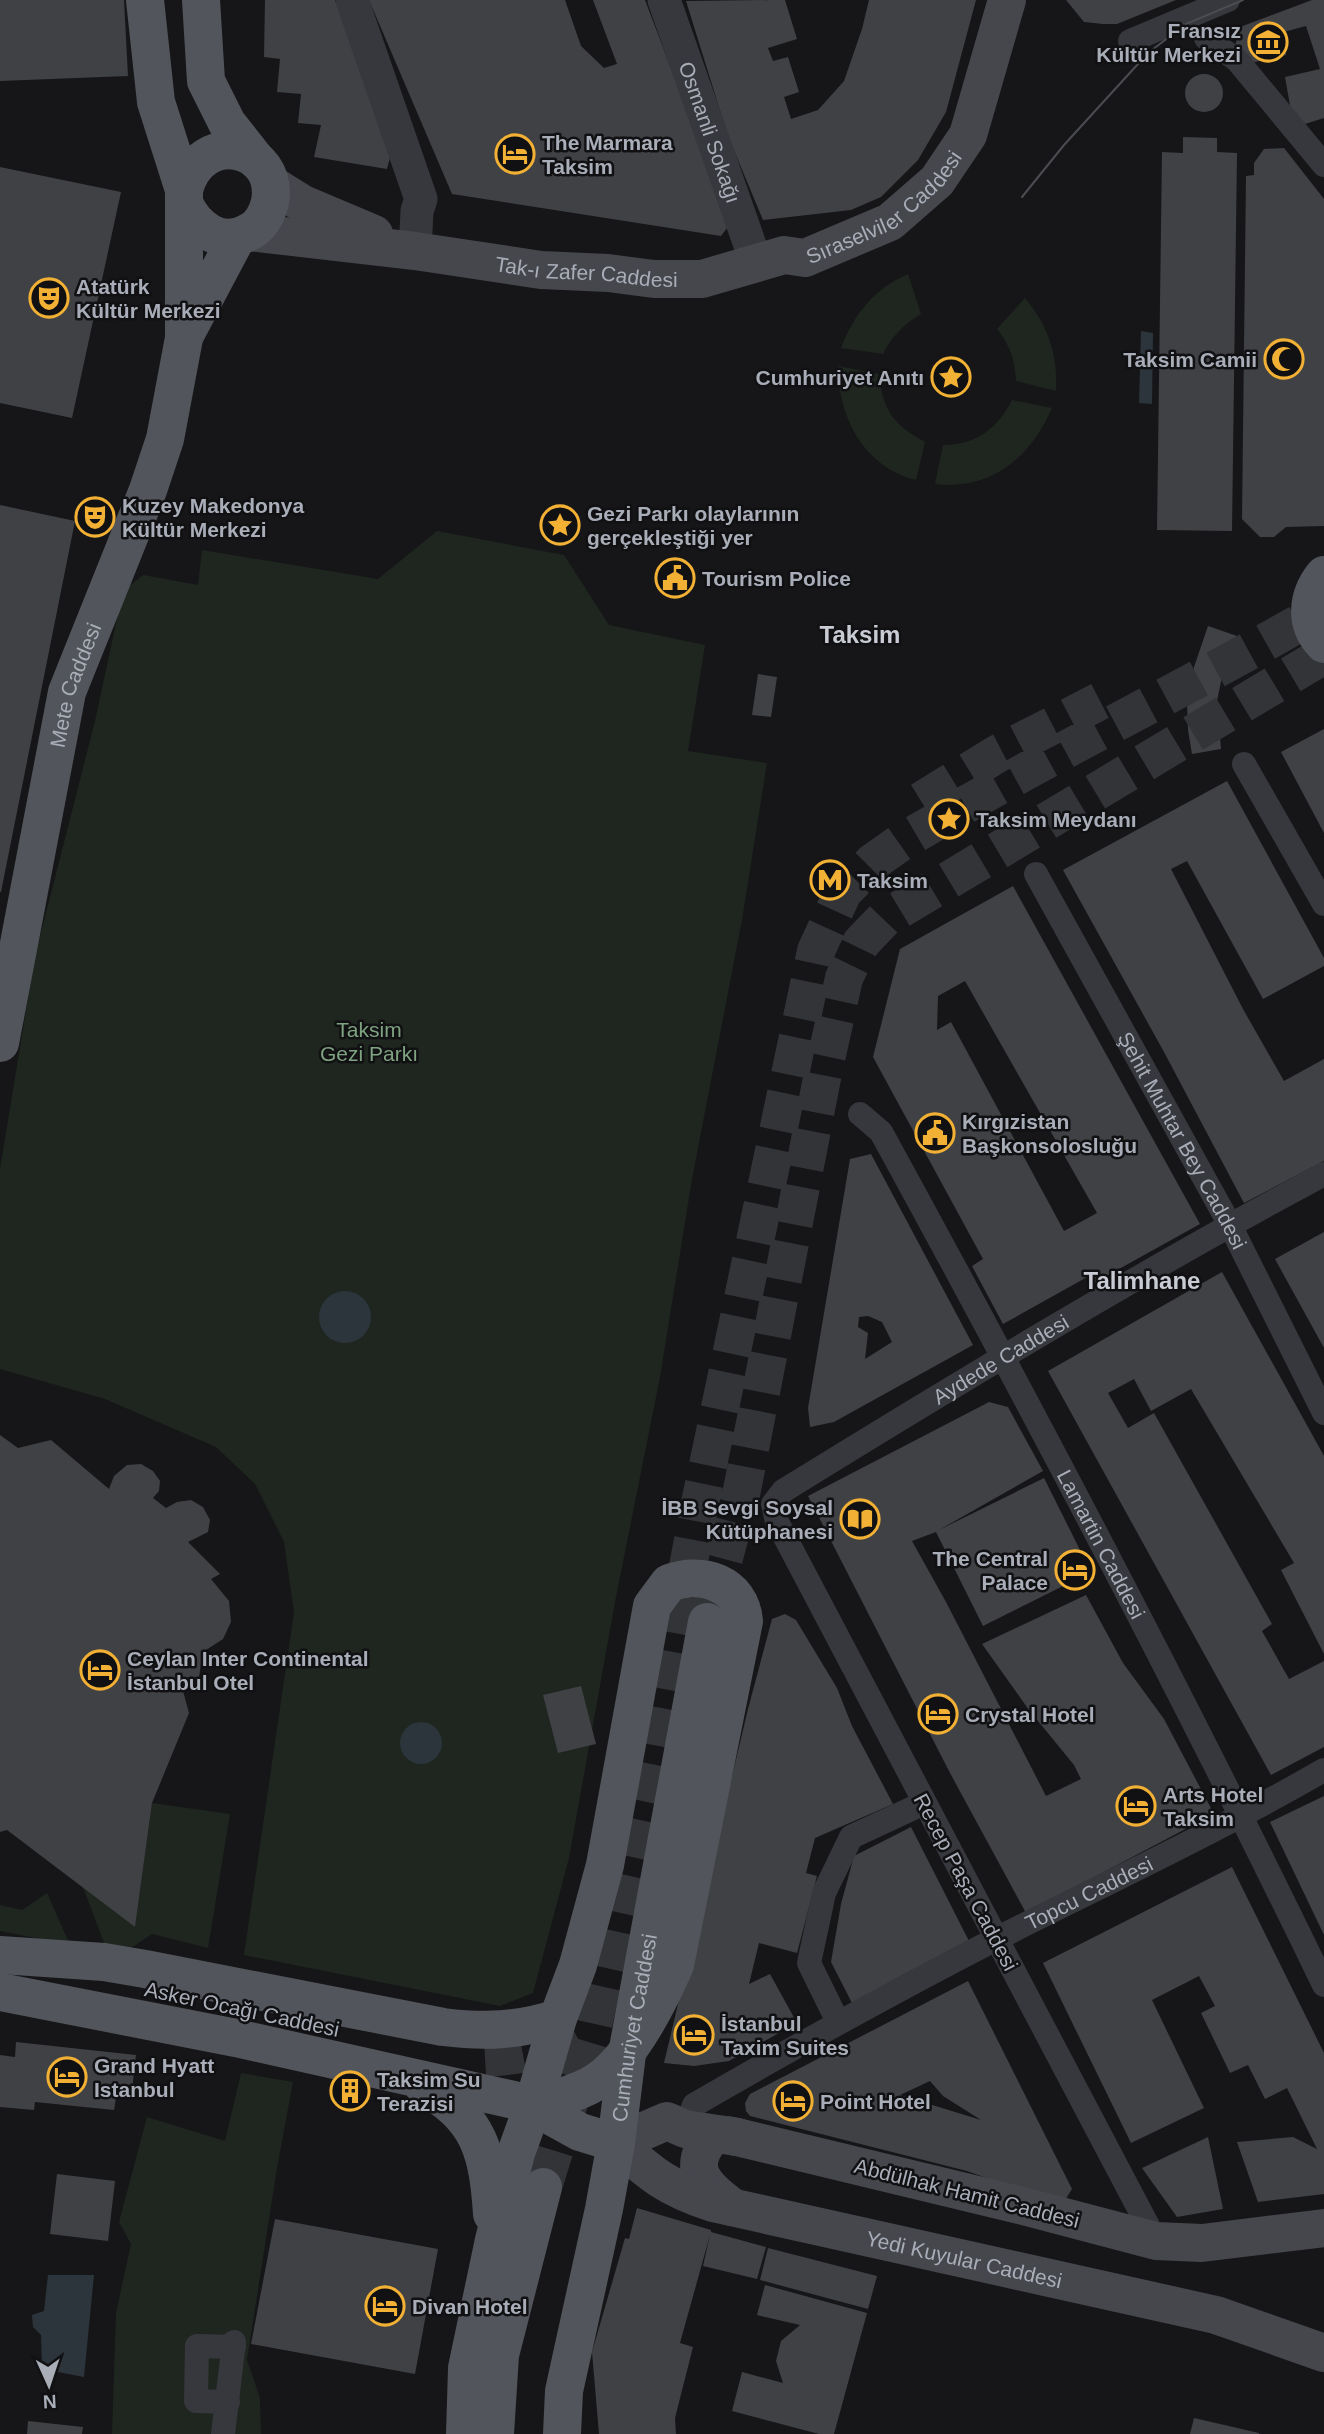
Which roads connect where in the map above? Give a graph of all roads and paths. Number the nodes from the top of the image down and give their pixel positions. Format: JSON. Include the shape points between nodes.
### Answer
{"nodes":[{"id":1,"x":145,"y":0,"type":"edge"},
{"id":2,"x":201,"y":0,"type":"edge"},
{"id":3,"x":352,"y":0,"type":"edge"},
{"id":4,"x":664,"y":0,"type":"edge"},
{"id":5,"x":989,"y":0,"type":"edge"},
{"id":6,"x":1007,"y":0,"type":"edge"},
{"id":7,"x":1228,"y":0,"type":"edge"},
{"id":8,"x":1206,"y":38,"type":"dead end"},
{"id":9,"x":1130,"y":41,"type":"dead end"},
{"id":10,"x":1324,"y":165,"type":"edge"},
{"id":11,"x":264,"y":173,"type":"junction"},
{"id":12,"x":184,"y":197,"type":"junction"},
{"id":13,"x":243,"y":235,"type":"junction"},
{"id":14,"x":415,"y":251,"type":"junction"},
{"id":15,"x":770,"y":260,"type":"junction"},
{"id":16,"x":184,"y":338,"type":"junction"},
{"id":17,"x":1324,"y":575,"type":"edge"},
{"id":18,"x":1324,"y":644,"type":"edge"},
{"id":19,"x":1244,"y":764,"type":"dead end"},
{"id":20,"x":1036,"y":874,"type":"dead end"},
{"id":21,"x":1324,"y":904,"type":"edge"},
{"id":22,"x":0,"y":1043,"type":"edge"},
{"id":23,"x":860,"y":1114,"type":"dead end"},
{"id":24,"x":1324,"y":1174,"type":"edge"},
{"id":25,"x":1230,"y":1225,"type":"junction"},
{"id":26,"x":1005,"y":1357,"type":"junction"},
{"id":27,"x":1324,"y":1413,"type":"edge"},
{"id":28,"x":777,"y":1522,"type":"joint"},
{"id":29,"x":707,"y":1622,"type":"tunnel mouth"},
{"id":30,"x":1324,"y":1770,"type":"edge"},
{"id":31,"x":925,"y":1803,"type":"junction"},
{"id":32,"x":1242,"y":1816,"type":"junction"},
{"id":33,"x":996,"y":1939,"type":"junction"},
{"id":34,"x":0,"y":1955,"type":"edge"},
{"id":35,"x":1324,"y":1985,"type":"edge"},
{"id":36,"x":0,"y":1993,"type":"edge"},
{"id":37,"x":558,"y":2018,"type":"junction"},
{"id":38,"x":838,"y":2022,"type":"junction"},
{"id":39,"x":626,"y":2054,"type":"junction"},
{"id":40,"x":485,"y":2058,"type":"tunnel mouth"},
{"id":41,"x":400,"y":2074,"type":"junction"},
{"id":42,"x":533,"y":2106,"type":"junction"},
{"id":43,"x":685,"y":2129,"type":"junction"},
{"id":44,"x":737,"y":2137,"type":"junction"},
{"id":45,"x":616,"y":2143,"type":"junction"},
{"id":46,"x":543,"y":2187,"type":"tunnel mouth"},
{"id":47,"x":732,"y":2207,"type":"junction"},
{"id":48,"x":1324,"y":2228,"type":"edge"},
{"id":49,"x":494,"y":2240,"type":"junction"},
{"id":50,"x":1156,"y":2241,"type":"junction"},
{"id":51,"x":1324,"y":2353,"type":"edge"},
{"id":52,"x":228,"y":2402,"type":"junction"},
{"id":53,"x":223,"y":2434,"type":"edge"},
{"id":54,"x":465,"y":2434,"type":"edge"},
{"id":55,"x":495,"y":2434,"type":"edge"},
{"id":56,"x":562,"y":2434,"type":"edge"}],
"edges":[{"from":1,"to":12,"type":"main road","via":[[156,103]]},
{"from":2,"to":11,"type":"main road","via":[[206,81],[227,123]]},
{"from":3,"to":14,"type":"street","via":[[421,199]]},
{"from":4,"to":15,"type":"street","name":"Osmanli Sokağı"},
{"from":5,"to":15,"type":"main road","name":"Sıraselviler Caddesi","via":[[954,121],[926,163],[885,202],[804,233]]},
{"from":6,"to":15,"type":"main road","name":"Sıraselviler Caddesi","via":[[968,135],[937,181],[890,222],[806,257]]},
{"from":7,"to":9,"type":"street"},
{"from":8,"to":10,"type":"street","via":[[1237,60]]},
{"from":11,"to":12,"type":"main road","via":[[246,153],[218,151],[195,164],[187,176]]},
{"from":11,"to":13,"type":"main road","via":[[268,211]]},
{"from":11,"to":14,"type":"main road","via":[[303,204]]},
{"from":12,"to":13,"type":"main road","via":[[190,216],[210,234]]},
{"from":12,"to":16,"type":"main road"},
{"from":13,"to":14,"type":"main road"},
{"from":13,"to":16,"type":"main road"},
{"from":14,"to":15,"type":"main road","name":"Tak-ı Zafer Caddesi","via":[[541,270],[654,279],[702,279]]},
{"from":16,"to":22,"type":"main road","name":"Mete Caddesi","via":[[165,439],[67,692]]},
{"from":17,"to":18,"type":"main road","via":[[1314,590],[1310,613],[1313,629]]},
{"from":19,"to":21,"type":"street"},
{"from":20,"to":25,"type":"street","name":"Şehit Muhtar Bey Caddesi"},
{"from":23,"to":26,"type":"street","name":"Lamartin Caddesi","via":[[881,1132]]},
{"from":24,"to":25,"type":"street","name":"Aydede Caddesi"},
{"from":25,"to":26,"type":"street","name":"Aydede Caddesi"},
{"from":25,"to":27,"type":"street","name":"Şehit Muhtar Bey Caddesi"},
{"from":26,"to":28,"type":"street","name":"Aydede Caddesi","via":[[783,1490],[773,1504]]},
{"from":26,"to":32,"type":"street","name":"Lamartin Caddesi"},
{"from":28,"to":31,"type":"street","name":"Recep Paşa Caddesi"},
{"from":29,"to":39,"type":"main road","name":"Cumhuriyet Caddesi"},
{"from":30,"to":32,"type":"street","name":"Topcu Caddesi"},
{"from":31,"to":33,"type":"street","name":"Recep Paşa Caddesi"},
{"from":31,"to":38,"type":"street","via":[[851,1837],[824,1893],[809,1962]]},
{"from":32,"to":33,"type":"street","name":"Topcu Caddesi"},
{"from":32,"to":35,"type":"street","name":"Lamartin Caddesi"},
{"from":33,"to":38,"type":"street","name":"Topcu Caddesi"},
{"from":33,"to":50,"type":"street","name":"Recep Paşa Caddesi"},
{"from":34,"to":37,"type":"main road","via":[[104,1962],[479,2032]]},
{"from":34,"to":40,"type":"main road","name":"Asker Ocağı Caddesi","via":[[451,2055]]},
{"from":36,"to":41,"type":"main road","name":"Asker Ocağı Caddesi"},
{"from":37,"to":39,"type":"main road","via":[[578,1965],[605,1865],[652,1606],[669,1583],[689,1579],[712,1582],[734,1593],[740,1602],[742,1633],[675,1965]]},
{"from":37,"to":42,"type":"main road"},
{"from":38,"to":43,"type":"street","name":"Topcu Caddesi","via":[[694,2105]]},
{"from":39,"to":42,"type":"main road","via":[[591,2086]]},
{"from":39,"to":45,"type":"main road","name":"Cumhuriyet Caddesi"},
{"from":41,"to":42,"type":"main road"},
{"from":41,"to":49,"type":"main road","via":[[445,2098],[471,2128],[489,2177]]},
{"from":42,"to":45,"type":"main road","via":[[580,2132]]},
{"from":42,"to":49,"type":"main road"},
{"from":43,"to":44,"type":"main road","name":"Abdülhak Hamit Caddesi"},
{"from":43,"to":45,"type":"main road","name":"Abdülhak Hamit Caddesi","via":[[667,2121]]},
{"from":44,"to":47,"type":"main road","via":[[719,2135],[709,2141],[699,2161],[709,2187]]},
{"from":44,"to":50,"type":"main road","name":"Abdülhak Hamit Caddesi"},
{"from":45,"to":47,"type":"main road","name":"Yedi Kuyular Caddesi","via":[[668,2185]]},
{"from":45,"to":56,"type":"main road","name":"Cumhuriyet Caddesi","via":[[564,2391]]},
{"from":46,"to":55,"type":"main road","via":[[500,2356]]},
{"from":47,"to":51,"type":"main road","name":"Yedi Kuyular Caddesi","via":[[1216,2315]]},
{"from":48,"to":50,"type":"main road","name":"Abdülhak Hamit Caddesi","via":[[1202,2243]]},
{"from":49,"to":54,"type":"main road","via":[[467,2368]]},
{"from":52,"to":52,"type":"street","via":[[234,2345],[197,2346],[196,2401]]},
{"from":52,"to":53,"type":"street"}]}
